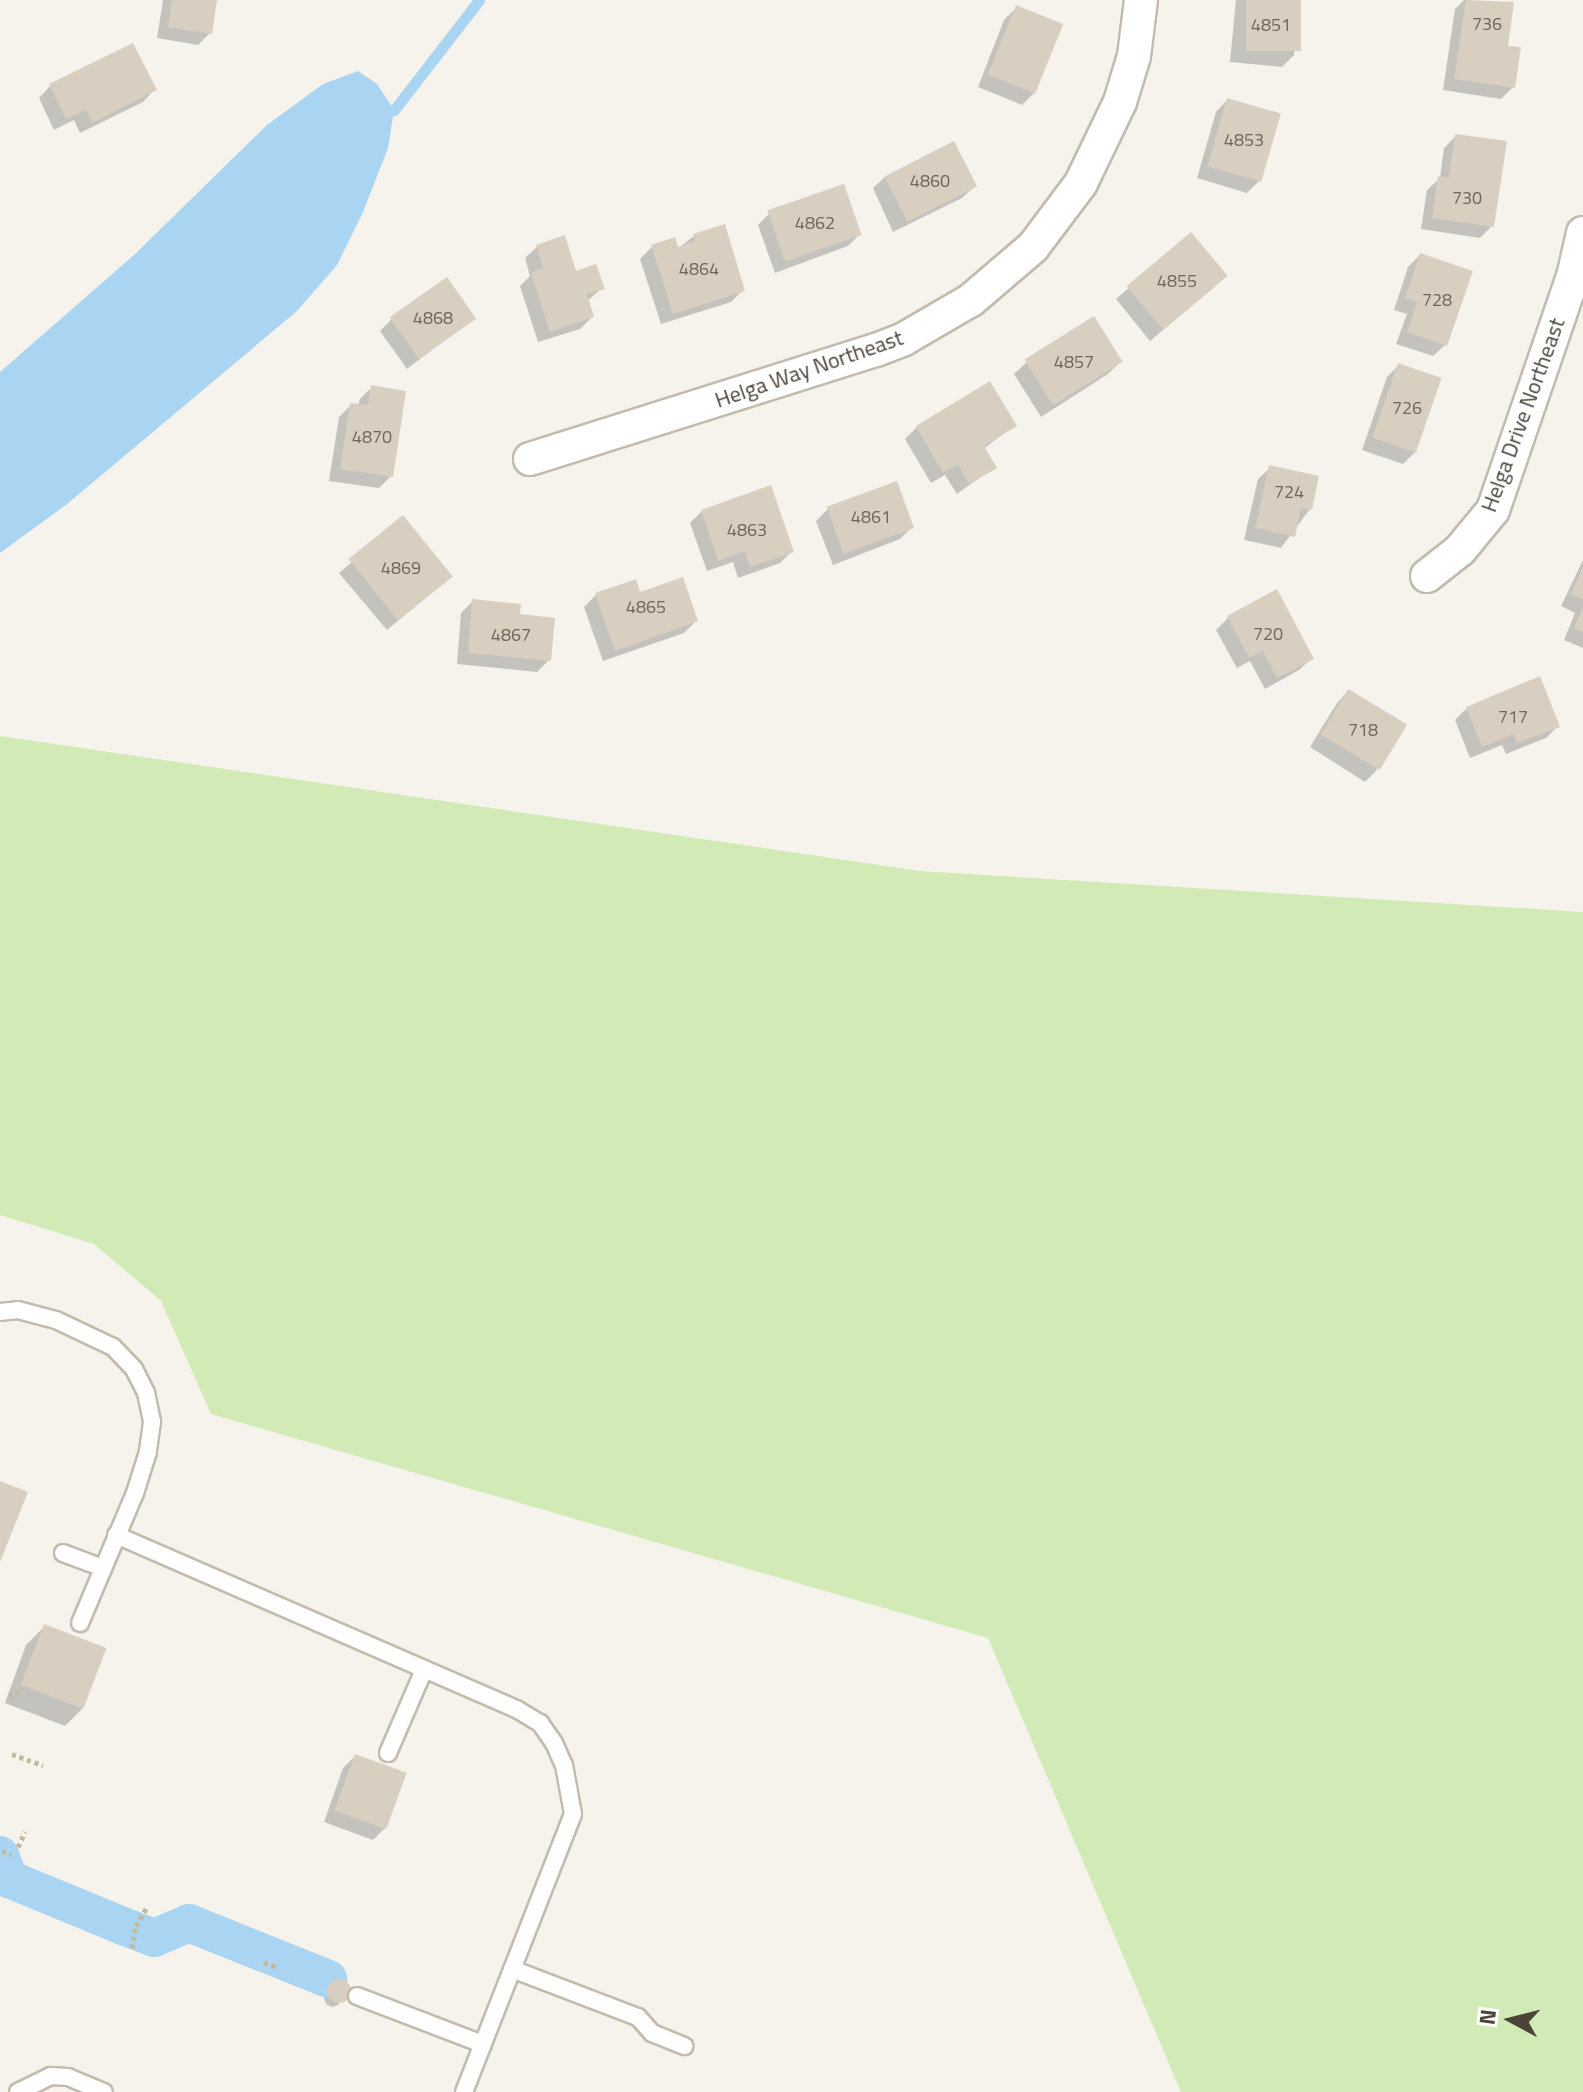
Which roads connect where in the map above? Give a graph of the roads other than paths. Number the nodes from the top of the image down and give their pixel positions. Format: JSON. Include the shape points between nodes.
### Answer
{"nodes":[{"id":1,"x":1141,"y":0,"type":"edge"},
{"id":2,"x":1583,"y":233,"type":"edge"},
{"id":3,"x":530,"y":459,"type":"dead end"},
{"id":4,"x":1427,"y":576,"type":"dead end"},
{"id":5,"x":0,"y":1312,"type":"edge"},
{"id":6,"x":116,"y":1535,"type":"junction"},
{"id":7,"x":63,"y":1553,"type":"dead end"},
{"id":8,"x":103,"y":1568,"type":"junction"},
{"id":9,"x":80,"y":1623,"type":"dead end"},
{"id":10,"x":424,"y":1670,"type":"junction"},
{"id":11,"x":388,"y":1753,"type":"dead end"},
{"id":12,"x":512,"y":1969,"type":"junction"},
{"id":13,"x":357,"y":1996,"type":"dead end"},
{"id":14,"x":483,"y":2044,"type":"junction"},
{"id":15,"x":684,"y":2046,"type":"dead end"},
{"id":16,"x":18,"y":2092,"type":"edge"},
{"id":17,"x":104,"y":2092,"type":"edge"},
{"id":18,"x":464,"y":2092,"type":"edge"}],
"edges":[{"from":1,"to":3,"type":"street","name":"Helga Way Northeast","via":[[1134,56],[1120,102],[1081,183],[1033,247],[971,300],[876,350]]},
{"from":2,"to":4,"type":"street","name":"Helga Drive Northeast","via":[[1573,277],[1493,510],[1460,550]]},
{"from":5,"to":6,"type":"lane","via":[[18,1310],[56,1320],[113,1347],[134,1369],[152,1422],[135,1493]]},
{"from":6,"to":8,"type":"lane"},
{"from":6,"to":10,"type":"lane"},
{"from":7,"to":8,"type":"lane"},
{"from":8,"to":9,"type":"lane"},
{"from":10,"to":11,"type":"lane"},
{"from":10,"to":12,"type":"lane","via":[[540,1723],[564,1765],[573,1814]]},
{"from":12,"to":14,"type":"lane"},
{"from":12,"to":15,"type":"lane","via":[[638,2017],[652,2033]]},
{"from":13,"to":14,"type":"lane"},
{"from":14,"to":18,"type":"lane"},
{"from":16,"to":17,"type":"lane","via":[[51,2076]]}]}
